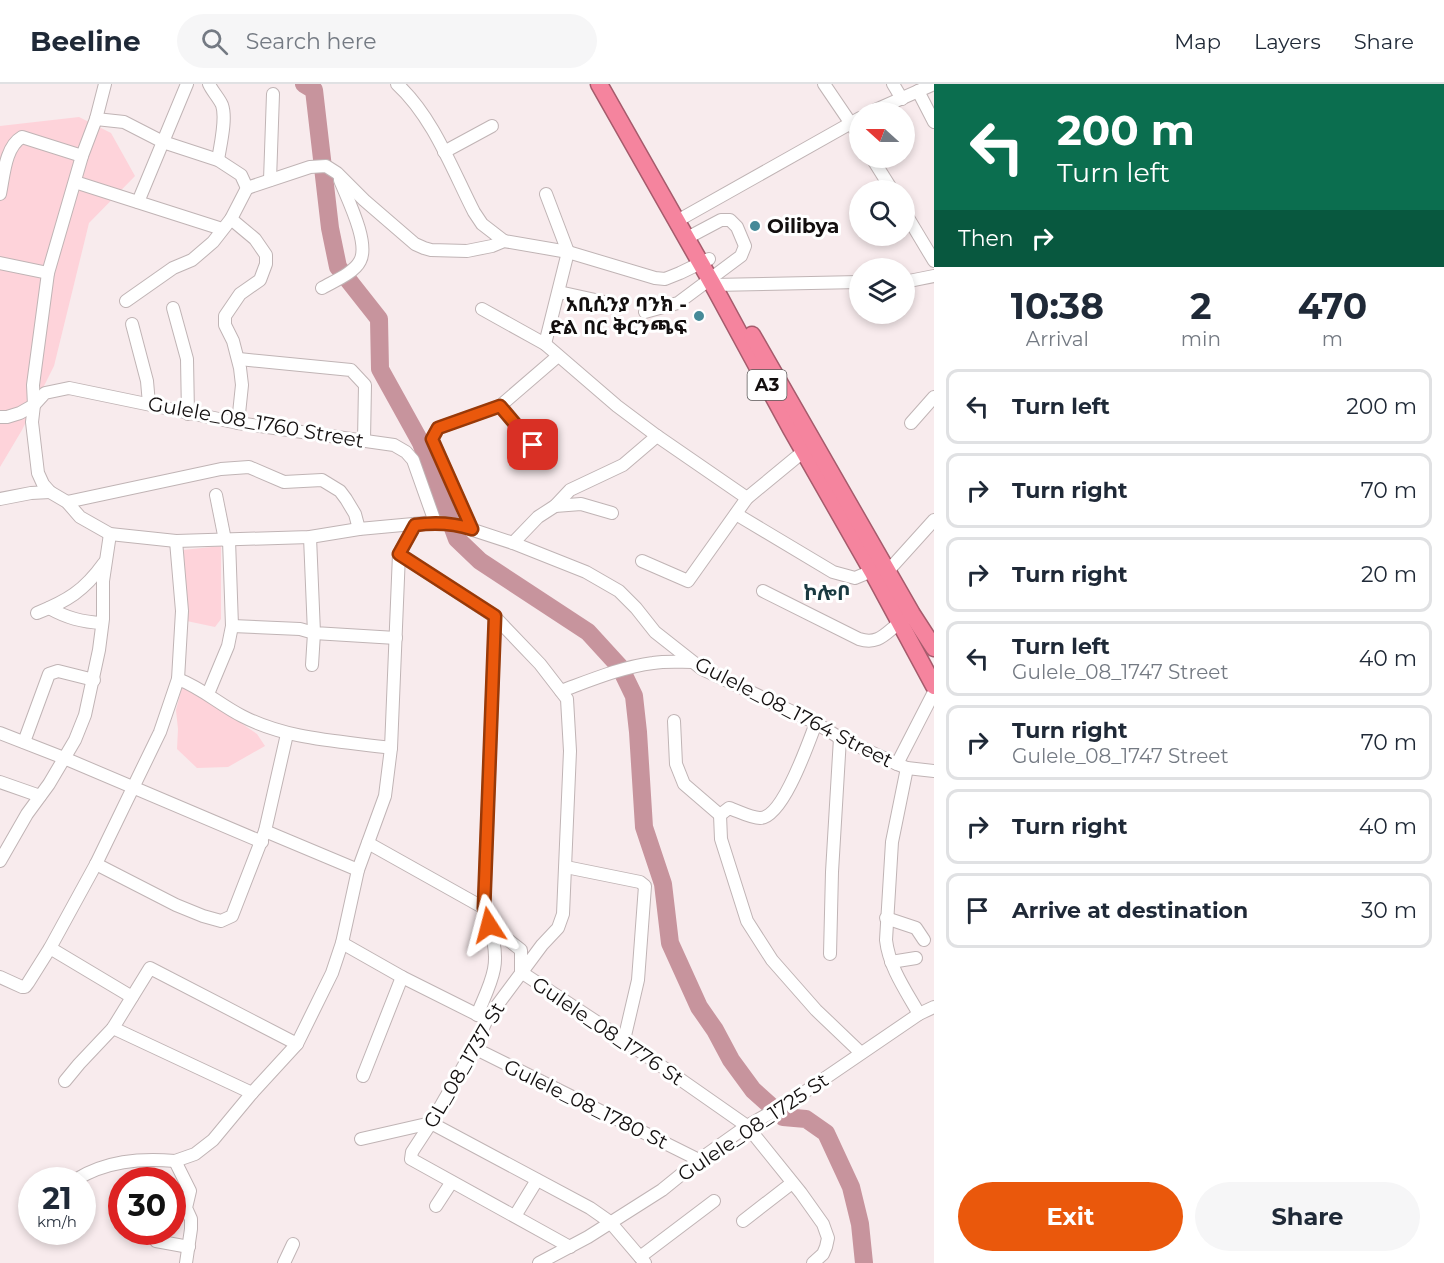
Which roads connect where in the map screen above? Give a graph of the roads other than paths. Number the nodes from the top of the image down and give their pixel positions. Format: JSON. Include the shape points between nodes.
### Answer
{"nodes":[{"id":1,"x":105,"y":84,"type":"edge"},
{"id":2,"x":187,"y":84,"type":"edge"},
{"id":3,"x":209,"y":84,"type":"edge"},
{"id":4,"x":397,"y":84,"type":"edge"},
{"id":5,"x":598,"y":84,"type":"edge"},
{"id":6,"x":609,"y":84,"type":"edge"},
{"id":7,"x":824,"y":84,"type":"edge"},
{"id":8,"x":893,"y":84,"type":"edge"},
{"id":9,"x":934,"y":84,"type":"edge"},
{"id":10,"x":918,"y":91,"type":"junction"},
{"id":11,"x":273,"y":94,"type":"dead end"},
{"id":12,"x":902,"y":99,"type":"junction"},
{"id":13,"x":895,"y":102,"type":"edge"},
{"id":14,"x":849,"y":113,"type":"edge"},
{"id":15,"x":96,"y":118,"type":"junction"},
{"id":16,"x":934,"y":122,"type":"edge"},
{"id":17,"x":849,"y":123,"type":"edge"},
{"id":18,"x":492,"y":126,"type":"dead end"},
{"id":19,"x":163,"y":142,"type":"junction"},
{"id":20,"x":444,"y":152,"type":"junction"},
{"id":21,"x":82,"y":156,"type":"junction"},
{"id":22,"x":218,"y":160,"type":"junction"},
{"id":23,"x":2,"y":169,"type":"edge"},
{"id":24,"x":337,"y":173,"type":"junction"},
{"id":25,"x":270,"y":180,"type":"junction"},
{"id":26,"x":75,"y":182,"type":"junction"},
{"id":27,"x":248,"y":188,"type":"junction"},
{"id":28,"x":0,"y":194,"type":"edge"},
{"id":29,"x":546,"y":194,"type":"dead end"},
{"id":30,"x":138,"y":201,"type":"junction"},
{"id":31,"x":231,"y":219,"type":"junction"},
{"id":32,"x":681,"y":219,"type":"junction"},
{"id":33,"x":222,"y":229,"type":"junction"},
{"id":34,"x":915,"y":229,"type":"edge"},
{"id":35,"x":691,"y":236,"type":"junction"},
{"id":36,"x":504,"y":241,"type":"junction"},
{"id":37,"x":568,"y":252,"type":"junction"},
{"id":38,"x":934,"y":261,"type":"edge"},
{"id":39,"x":0,"y":263,"type":"edge"},
{"id":40,"x":48,"y":273,"type":"junction"},
{"id":41,"x":713,"y":274,"type":"junction"},
{"id":42,"x":934,"y":276,"type":"edge"},
{"id":43,"x":915,"y":280,"type":"edge"},
{"id":44,"x":849,"y":281,"type":"edge"},
{"id":45,"x":322,"y":288,"type":"dead end"},
{"id":46,"x":559,"y":292,"type":"junction"},
{"id":47,"x":126,"y":301,"type":"dead end"},
{"id":48,"x":609,"y":303,"type":"dead end"},
{"id":49,"x":173,"y":308,"type":"dead end"},
{"id":50,"x":483,"y":309,"type":"dead end"},
{"id":51,"x":645,"y":312,"type":"dead end"},
{"id":52,"x":132,"y":324,"type":"dead end"},
{"id":53,"x":545,"y":344,"type":"junction"},
{"id":54,"x":558,"y":356,"type":"junction"},
{"id":55,"x":239,"y":358,"type":"junction"},
{"id":56,"x":934,"y":397,"type":"edge"},
{"id":57,"x":149,"y":404,"type":"junction"},
{"id":58,"x":34,"y":405,"type":"junction"},
{"id":59,"x":500,"y":406,"type":"junction"},
{"id":60,"x":188,"y":414,"type":"junction"},
{"id":61,"x":0,"y":417,"type":"edge"},
{"id":62,"x":238,"y":423,"type":"junction"},
{"id":63,"x":911,"y":423,"type":"dead end"},
{"id":64,"x":657,"y":436,"type":"junction"},
{"id":65,"x":364,"y":440,"type":"junction"},
{"id":66,"x":533,"y":445,"type":"dead end"},
{"id":67,"x":804,"y":451,"type":"junction"},
{"id":68,"x":50,"y":492,"type":"junction"},
{"id":69,"x":216,"y":495,"type":"dead end"},
{"id":70,"x":747,"y":498,"type":"junction"},
{"id":71,"x":0,"y":499,"type":"edge"},
{"id":72,"x":67,"y":502,"type":"junction"},
{"id":73,"x":555,"y":506,"type":"junction"},
{"id":74,"x":612,"y":513,"type":"dead end"},
{"id":75,"x":736,"y":514,"type":"junction"},
{"id":76,"x":934,"y":520,"type":"edge"},
{"id":77,"x":435,"y":522,"type":"junction"},
{"id":78,"x":415,"y":525,"type":"junction"},
{"id":79,"x":359,"y":529,"type":"junction"},
{"id":80,"x":472,"y":529,"type":"junction"},
{"id":81,"x":110,"y":534,"type":"junction"},
{"id":82,"x":310,"y":537,"type":"junction"},
{"id":83,"x":227,"y":540,"type":"junction"},
{"id":84,"x":176,"y":541,"type":"junction"},
{"id":85,"x":513,"y":543,"type":"junction"},
{"id":86,"x":399,"y":554,"type":"junction"},
{"id":87,"x":106,"y":560,"type":"junction"},
{"id":88,"x":642,"y":561,"type":"dead end"},
{"id":89,"x":880,"y":571,"type":"junction"},
{"id":90,"x":763,"y":591,"type":"dead end"},
{"id":91,"x":49,"y":608,"type":"junction"},
{"id":92,"x":37,"y":613,"type":"dead end"},
{"id":93,"x":495,"y":616,"type":"junction"},
{"id":94,"x":906,"y":618,"type":"junction"},
{"id":95,"x":102,"y":623,"type":"junction"},
{"id":96,"x":232,"y":626,"type":"junction"},
{"id":97,"x":314,"y":633,"type":"junction"},
{"id":98,"x":396,"y":638,"type":"junction"},
{"id":99,"x":934,"y":648,"type":"edge"},
{"id":100,"x":692,"y":662,"type":"junction"},
{"id":101,"x":312,"y":665,"type":"dead end"},
{"id":102,"x":178,"y":679,"type":"junction"},
{"id":103,"x":94,"y":680,"type":"junction"},
{"id":104,"x":934,"y":686,"type":"edge"},
{"id":105,"x":561,"y":691,"type":"junction"},
{"id":106,"x":934,"y":692,"type":"edge"},
{"id":107,"x":208,"y":694,"type":"junction"},
{"id":108,"x":674,"y":721,"type":"dead end"},
{"id":109,"x":816,"y":723,"type":"junction"},
{"id":110,"x":0,"y":733,"type":"edge"},
{"id":111,"x":288,"y":734,"type":"junction"},
{"id":112,"x":840,"y":738,"type":"junction"},
{"id":113,"x":24,"y":742,"type":"junction"},
{"id":114,"x":391,"y":748,"type":"junction"},
{"id":115,"x":64,"y":758,"type":"junction"},
{"id":116,"x":902,"y":766,"type":"junction"},
{"id":117,"x":934,"y":771,"type":"edge"},
{"id":118,"x":0,"y":782,"type":"edge"},
{"id":119,"x":134,"y":788,"type":"junction"},
{"id":120,"x":40,"y":796,"type":"junction"},
{"id":121,"x":720,"y":815,"type":"junction"},
{"id":122,"x":263,"y":837,"type":"junction"},
{"id":123,"x":368,"y":843,"type":"junction"},
{"id":124,"x":0,"y":861,"type":"edge"},
{"id":125,"x":96,"y":864,"type":"junction"},
{"id":126,"x":566,"y":867,"type":"junction"},
{"id":127,"x":358,"y":870,"type":"junction"},
{"id":128,"x":484,"y":908,"type":"junction"},
{"id":129,"x":886,"y":918,"type":"junction"},
{"id":130,"x":489,"y":925,"type":"junction"},
{"id":131,"x":924,"y":940,"type":"dead end"},
{"id":132,"x":342,"y":943,"type":"junction"},
{"id":133,"x":50,"y":948,"type":"junction"},
{"id":134,"x":830,"y":954,"type":"dead end"},
{"id":135,"x":916,"y":958,"type":"dead end"},
{"id":136,"x":891,"y":962,"type":"junction"},
{"id":137,"x":520,"y":972,"type":"junction"},
{"id":138,"x":0,"y":977,"type":"edge"},
{"id":139,"x":402,"y":977,"type":"junction"},
{"id":140,"x":132,"y":997,"type":"junction"},
{"id":141,"x":934,"y":1007,"type":"edge"},
{"id":142,"x":919,"y":1014,"type":"junction"},
{"id":143,"x":482,"y":1017,"type":"junction"},
{"id":144,"x":113,"y":1028,"type":"junction"},
{"id":145,"x":624,"y":1040,"type":"junction"},
{"id":146,"x":297,"y":1044,"type":"junction"},
{"id":147,"x":474,"y":1048,"type":"junction"},
{"id":148,"x":861,"y":1053,"type":"junction"},
{"id":149,"x":363,"y":1076,"type":"dead end"},
{"id":150,"x":65,"y":1081,"type":"dead end"},
{"id":151,"x":252,"y":1093,"type":"junction"},
{"id":152,"x":431,"y":1123,"type":"junction"},
{"id":153,"x":747,"y":1126,"type":"junction"},
{"id":154,"x":361,"y":1139,"type":"dead end"},
{"id":155,"x":699,"y":1160,"type":"junction"},
{"id":156,"x":175,"y":1161,"type":"junction"},
{"id":157,"x":96,"y":1170,"type":"edge"},
{"id":158,"x":537,"y":1180,"type":"junction"},
{"id":159,"x":451,"y":1183,"type":"junction"},
{"id":160,"x":792,"y":1183,"type":"junction"},
{"id":161,"x":714,"y":1201,"type":"dead end"},
{"id":162,"x":436,"y":1206,"type":"dead end"},
{"id":163,"x":515,"y":1216,"type":"junction"},
{"id":164,"x":743,"y":1221,"type":"dead end"},
{"id":165,"x":610,"y":1222,"type":"junction"},
{"id":166,"x":293,"y":1244,"type":"dead end"},
{"id":167,"x":178,"y":1245,"type":"edge"},
{"id":168,"x":189,"y":1247,"type":"junction"},
{"id":169,"x":570,"y":1247,"type":"junction"},
{"id":170,"x":642,"y":1260,"type":"edge"},
{"id":171,"x":186,"y":1263,"type":"edge"},
{"id":172,"x":284,"y":1263,"type":"edge"},
{"id":173,"x":539,"y":1263,"type":"edge"},
{"id":174,"x":813,"y":1263,"type":"edge"}],
"edges":[{"from":1,"to":15,"type":"street"},
{"from":2,"to":19,"type":"street"},
{"from":3,"to":22,"type":"street","via":[[222,103],[224,114]]},
{"from":4,"to":20,"type":"street"},
{"from":5,"to":32,"type":"highway","number":"A3"},
{"from":6,"to":32,"type":"highway","number":"A3"},
{"from":7,"to":14,"type":"street"},
{"from":8,"to":12,"type":"street"},
{"from":9,"to":10,"type":"street"},
{"from":10,"to":12,"type":"street"},
{"from":10,"to":16,"type":"street"},
{"from":11,"to":25,"type":"street"},
{"from":12,"to":13,"type":"street"},
{"from":15,"to":19,"type":"street","via":[[124,122]]},
{"from":15,"to":21,"type":"street"},
{"from":17,"to":32,"type":"street"},
{"from":18,"to":20,"type":"street"},
{"from":19,"to":22,"type":"street"},
{"from":19,"to":30,"type":"street"},
{"from":20,"to":36,"type":"street","via":[[482,224]]},
{"from":21,"to":23,"type":"street","via":[[22,137],[14,141]]},
{"from":21,"to":26,"type":"street"},
{"from":22,"to":27,"type":"street","via":[[241,175]]},
{"from":23,"to":28,"type":"street"},
{"from":24,"to":25,"type":"street","via":[[326,166],[310,167]]},
{"from":24,"to":36,"type":"street","via":[[364,201],[423,248],[468,251]]},
{"from":24,"to":45,"type":"street","via":[[363,250],[352,270]]},
{"from":25,"to":27,"type":"street"},
{"from":26,"to":30,"type":"street"},
{"from":26,"to":40,"type":"street"},
{"from":27,"to":31,"type":"street"},
{"from":29,"to":37,"type":"street"},
{"from":30,"to":33,"type":"street"},
{"from":31,"to":33,"type":"street"},
{"from":31,"to":55,"type":"street","via":[[255,239],[266,255],[260,280],[240,294],[225,316]]},
{"from":32,"to":35,"type":"highway","number":"A3"},
{"from":33,"to":47,"type":"street","via":[[192,260],[173,268]]},
{"from":34,"to":38,"type":"street"},
{"from":35,"to":41,"type":"highway","number":"A3"},
{"from":35,"to":41,"type":"street","via":[[721,219],[730,220],[737,227],[745,246],[741,256]]},
{"from":36,"to":37,"type":"street"},
{"from":37,"to":41,"type":"street","via":[[655,278]]},
{"from":37,"to":46,"type":"street"},
{"from":39,"to":40,"type":"street"},
{"from":40,"to":58,"type":"street","via":[[33,385]]},
{"from":41,"to":44,"type":"street"},
{"from":41,"to":51,"type":"street","via":[[678,303]]},
{"from":41,"to":67,"type":"highway","number":"A3"},
{"from":41,"to":89,"type":"highway","number":"A3"},
{"from":42,"to":43,"type":"street"},
{"from":46,"to":48,"type":"street"},
{"from":46,"to":53,"type":"street"},
{"from":49,"to":60,"type":"street","via":[[187,359]]},
{"from":50,"to":53,"type":"street"},
{"from":52,"to":57,"type":"street"},
{"from":53,"to":54,"type":"street"},
{"from":54,"to":59,"type":"street"},
{"from":54,"to":64,"type":"street"},
{"from":55,"to":62,"type":"street","via":[[242,385]]},
{"from":55,"to":65,"type":"street","via":[[351,370],[365,386]]},
{"from":56,"to":63,"type":"street"},
{"from":57,"to":58,"type":"street","name":"Gulele_08_1760 Street","via":[[69,388],[45,393]]},
{"from":57,"to":60,"type":"street","name":"Gulele_08_1760 Street"},
{"from":58,"to":61,"type":"street","name":"Gulele_08_1760 Street"},
{"from":58,"to":68,"type":"street","via":[[38,473]]},
{"from":59,"to":66,"type":"street"},
{"from":59,"to":80,"type":"street","via":[[438,428],[432,439]]},
{"from":60,"to":62,"type":"street","name":"Gulele_08_1760 Street"},
{"from":62,"to":65,"type":"street","name":"Gulele_08_1760 Street"},
{"from":64,"to":70,"type":"street"},
{"from":64,"to":73,"type":"street","via":[[623,465],[570,490]]},
{"from":65,"to":77,"type":"street","name":"Gulele_08_1760 Street","via":[[394,445],[413,460]]},
{"from":67,"to":70,"type":"street"},
{"from":67,"to":89,"type":"highway","number":"A3"},
{"from":68,"to":71,"type":"street"},
{"from":68,"to":72,"type":"street"},
{"from":69,"to":83,"type":"street"},
{"from":70,"to":75,"type":"street"},
{"from":72,"to":79,"type":"street","via":[[221,469],[249,467],[284,482],[322,480],[340,491],[356,514]]},
{"from":72,"to":81,"type":"street","via":[[80,517]]},
{"from":73,"to":74,"type":"street","via":[[581,504]]},
{"from":73,"to":85,"type":"street"},
{"from":75,"to":88,"type":"street","via":[[688,581]]},
{"from":75,"to":89,"type":"street","via":[[833,572],[855,578]]},
{"from":76,"to":89,"type":"street"},
{"from":77,"to":78,"type":"street","name":"Gulele_08_1764 Street"},
{"from":77,"to":80,"type":"street","name":"Gulele_08_1764 Street"},
{"from":78,"to":79,"type":"street"},
{"from":78,"to":86,"type":"street"},
{"from":79,"to":82,"type":"street"},
{"from":80,"to":85,"type":"street","name":"Gulele_08_1764 Street"},
{"from":81,"to":84,"type":"street"},
{"from":81,"to":87,"type":"street"},
{"from":82,"to":83,"type":"street"},
{"from":82,"to":97,"type":"street"},
{"from":83,"to":84,"type":"street"},
{"from":83,"to":96,"type":"street"},
{"from":84,"to":102,"type":"street","via":[[182,611]]},
{"from":85,"to":100,"type":"street","name":"Gulele_08_1764 Street","via":[[586,572],[619,591],[655,632]]},
{"from":86,"to":93,"type":"street"},
{"from":86,"to":98,"type":"street"},
{"from":87,"to":91,"type":"street","via":[[82,590]]},
{"from":87,"to":95,"type":"street"},
{"from":89,"to":94,"type":"highway","number":"A3"},
{"from":90,"to":94,"type":"street","via":[[871,642]]},
{"from":91,"to":92,"type":"street"},
{"from":91,"to":95,"type":"street","via":[[81,622]]},
{"from":93,"to":105,"type":"street"},
{"from":93,"to":128,"type":"street"},
{"from":94,"to":99,"type":"highway","number":"A3"},
{"from":94,"to":104,"type":"highway","number":"A3"},
{"from":95,"to":103,"type":"street"},
{"from":96,"to":97,"type":"street"},
{"from":96,"to":107,"type":"street"},
{"from":97,"to":98,"type":"street"},
{"from":97,"to":101,"type":"street"},
{"from":98,"to":114,"type":"street"},
{"from":100,"to":105,"type":"street","via":[[642,665]]},
{"from":100,"to":109,"type":"street","name":"Gulele_08_1764 Street"},
{"from":102,"to":107,"type":"street"},
{"from":102,"to":119,"type":"street","via":[[160,732]]},
{"from":103,"to":113,"type":"street","via":[[58,671],[49,674]]},
{"from":103,"to":115,"type":"street","via":[[85,715]]},
{"from":105,"to":126,"type":"street","name":"GL_08_1737 St","via":[[569,705]]},
{"from":106,"to":116,"type":"street"},
{"from":107,"to":111,"type":"street","via":[[242,716]]},
{"from":108,"to":121,"type":"street","via":[[676,764],[684,784]]},
{"from":109,"to":112,"type":"street","name":"Gulele_08_1764 Street"},
{"from":109,"to":121,"type":"street","via":[[794,777],[772,811],[762,818],[729,808]]},
{"from":110,"to":113,"type":"street"},
{"from":111,"to":114,"type":"street"},
{"from":111,"to":122,"type":"street"},
{"from":112,"to":116,"type":"street","name":"Gulele_08_1764 Street"},
{"from":112,"to":134,"type":"street"},
{"from":113,"to":115,"type":"street"},
{"from":114,"to":123,"type":"street","via":[[385,796]]},
{"from":115,"to":119,"type":"street"},
{"from":115,"to":120,"type":"street"},
{"from":116,"to":117,"type":"street","name":"Gulele_08_1764 Street"},
{"from":116,"to":129,"type":"street"},
{"from":118,"to":120,"type":"street"},
{"from":119,"to":122,"type":"street"},
{"from":119,"to":125,"type":"street"},
{"from":120,"to":124,"type":"street"},
{"from":121,"to":148,"type":"street","via":[[720,839],[747,921],[772,960]]},
{"from":122,"to":125,"type":"street","via":[[232,916],[221,921],[176,905]]},
{"from":122,"to":127,"type":"street"},
{"from":123,"to":127,"type":"street"},
{"from":123,"to":128,"type":"street"},
{"from":125,"to":133,"type":"street"},
{"from":126,"to":137,"type":"street","name":"GL_08_1737 St","via":[[558,928]]},
{"from":126,"to":145,"type":"street","via":[[645,886],[638,980]]},
{"from":127,"to":132,"type":"street"},
{"from":128,"to":130,"type":"street"},
{"from":129,"to":131,"type":"street","via":[[916,928]]},
{"from":129,"to":136,"type":"street","via":[[886,946]]},
{"from":130,"to":137,"type":"street","name":"Gulele_08_1776 St","via":[[521,950]]},
{"from":130,"to":143,"type":"street","via":[[495,951],[494,970]]},
{"from":132,"to":139,"type":"street"},
{"from":132,"to":146,"type":"street","via":[[332,973]]},
{"from":133,"to":138,"type":"street","via":[[25,987]]},
{"from":133,"to":140,"type":"street"},
{"from":135,"to":136,"type":"street"},
{"from":136,"to":142,"type":"street"},
{"from":137,"to":143,"type":"street","name":"GL_08_1737 St"},
{"from":137,"to":145,"type":"street","name":"Gulele_08_1776 St"},
{"from":139,"to":143,"type":"street"},
{"from":139,"to":149,"type":"street"},
{"from":140,"to":144,"type":"street"},
{"from":140,"to":146,"type":"street","via":[[150,968]]},
{"from":141,"to":142,"type":"street","name":"Gulele_08_1725 St"},
{"from":142,"to":148,"type":"street","name":"Gulele_08_1725 St"},
{"from":143,"to":147,"type":"street","name":"GL_08_1737 St"},
{"from":144,"to":150,"type":"street"},
{"from":144,"to":151,"type":"street"},
{"from":145,"to":153,"type":"street","name":"Gulele_08_1776 St"},
{"from":146,"to":151,"type":"street"},
{"from":147,"to":152,"type":"street","name":"GL_08_1737 St"},
{"from":147,"to":155,"type":"street","name":"Gulele_08_1780 St"},
{"from":148,"to":153,"type":"street","name":"Gulele_08_1725 St"},
{"from":151,"to":156,"type":"street","via":[[204,1148]]},
{"from":152,"to":154,"type":"street"},
{"from":152,"to":158,"type":"street"},
{"from":152,"to":159,"type":"street","name":"GL_08_1737 St","via":[[411,1159]]},
{"from":153,"to":155,"type":"street","name":"Gulele_08_1725 St"},
{"from":153,"to":160,"type":"street","name":"Gulele_08_1776 St"},
{"from":155,"to":165,"type":"street","name":"Gulele_08_1725 St","via":[[662,1190]]},
{"from":156,"to":157,"type":"street"},
{"from":156,"to":168,"type":"street","via":[[190,1191],[186,1208],[191,1229]]},
{"from":158,"to":163,"type":"street"},
{"from":158,"to":165,"type":"street"},
{"from":159,"to":162,"type":"street"},
{"from":159,"to":163,"type":"street"},
{"from":160,"to":164,"type":"street"},
{"from":160,"to":174,"type":"street","name":"Gulele_08_1776 St","via":[[823,1224],[828,1238],[823,1254]]},
{"from":161,"to":170,"type":"street"},
{"from":163,"to":169,"type":"street"},
{"from":165,"to":169,"type":"street","name":"Gulele_08_1725 St"},
{"from":165,"to":170,"type":"street"},
{"from":166,"to":172,"type":"street"},
{"from":167,"to":168,"type":"street"},
{"from":168,"to":171,"type":"street"},
{"from":169,"to":173,"type":"street","name":"Gulele_08_1725 St"}]}
